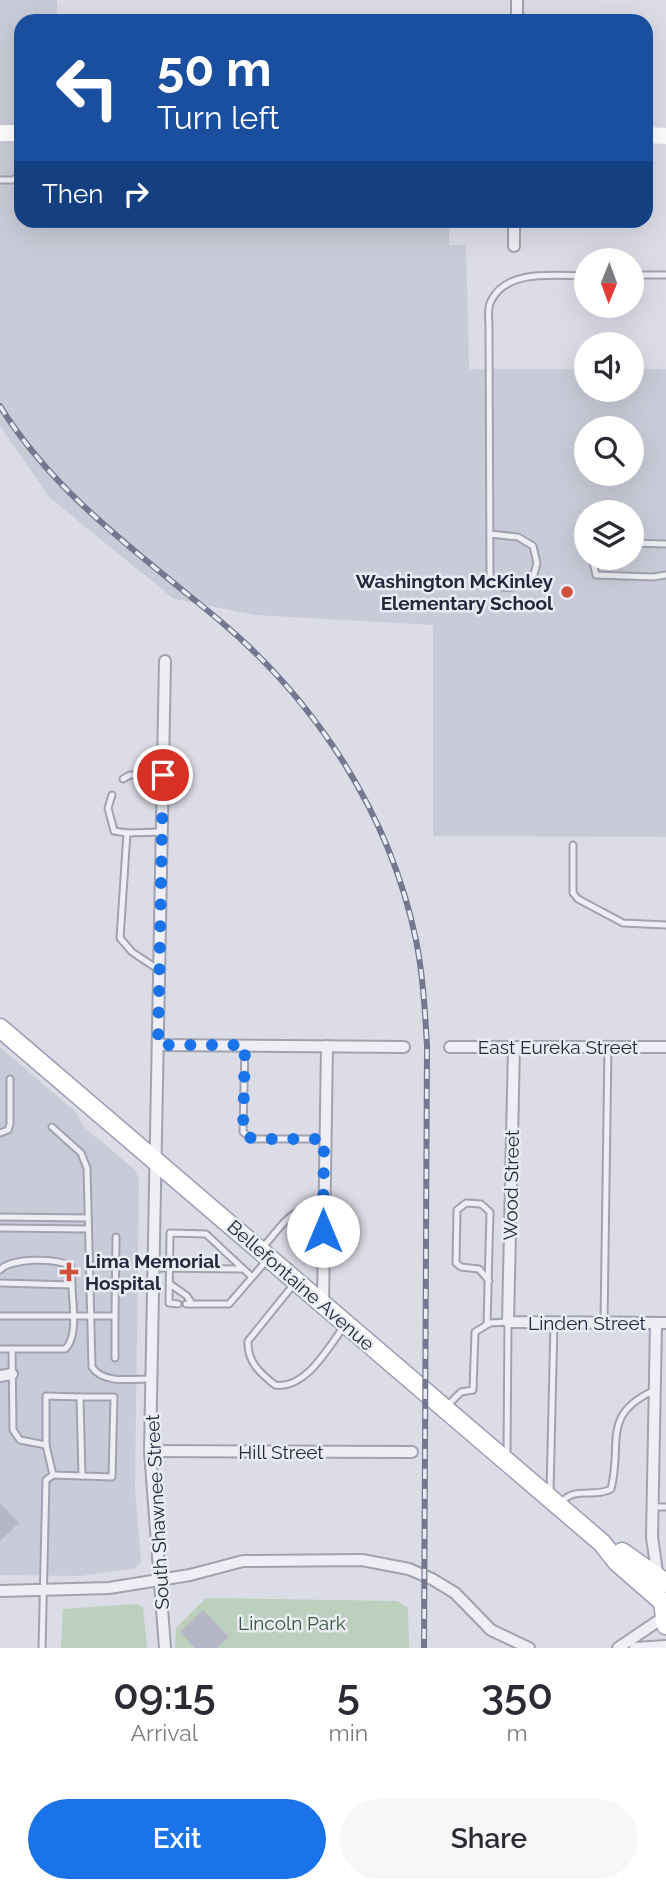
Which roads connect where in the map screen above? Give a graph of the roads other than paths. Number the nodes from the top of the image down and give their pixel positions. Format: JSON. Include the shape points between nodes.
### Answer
{"nodes":[{"id":1,"x":514,"y":228,"type":"edge"},
{"id":2,"x":514,"y":246,"type":"dead end"},
{"id":3,"x":644,"y":275,"type":"edge"},
{"id":4,"x":666,"y":275,"type":"edge"},
{"id":5,"x":574,"y":276,"type":"edge"},
{"id":6,"x":490,"y":534,"type":"junction"},
{"id":7,"x":644,"y":544,"type":"edge"},
{"id":8,"x":666,"y":544,"type":"edge"},
{"id":9,"x":595,"y":570,"type":"edge"},
{"id":10,"x":666,"y":575,"type":"edge"},
{"id":11,"x":165,"y":662,"type":"dead end"},
{"id":12,"x":163,"y":775,"type":"junction"},
{"id":13,"x":123,"y":779,"type":"dead end"},
{"id":14,"x":112,"y":795,"type":"dead end"},
{"id":15,"x":162,"y":832,"type":"junction"},
{"id":16,"x":127,"y":833,"type":"junction"},
{"id":17,"x":573,"y":845,"type":"dead end"},
{"id":18,"x":666,"y":925,"type":"edge"},
{"id":19,"x":159,"y":970,"type":"junction"},
{"id":20,"x":0,"y":1028,"type":"edge"},
{"id":21,"x":158,"y":1045,"type":"junction"},
{"id":22,"x":245,"y":1045,"type":"junction"},
{"id":23,"x":327,"y":1046,"type":"junction"},
{"id":24,"x":404,"y":1046,"type":"dead end"},
{"id":25,"x":450,"y":1047,"type":"dead end"},
{"id":26,"x":514,"y":1047,"type":"junction"},
{"id":27,"x":608,"y":1047,"type":"junction"},
{"id":28,"x":666,"y":1047,"type":"edge"},
{"id":29,"x":9,"y":1079,"type":"dead end"},
{"id":30,"x":52,"y":1127,"type":"dead end"},
{"id":31,"x":0,"y":1133,"type":"edge"},
{"id":32,"x":324,"y":1139,"type":"junction"},
{"id":33,"x":157,"y":1162,"type":"junction"},
{"id":34,"x":323,"y":1207,"type":"junction"},
{"id":35,"x":0,"y":1217,"type":"edge"},
{"id":36,"x":88,"y":1218,"type":"junction"},
{"id":37,"x":0,"y":1228,"type":"edge"},
{"id":38,"x":88,"y":1229,"type":"junction"},
{"id":39,"x":116,"y":1237,"type":"dead end"},
{"id":40,"x":265,"y":1254,"type":"junction"},
{"id":41,"x":154,"y":1268,"type":"junction"},
{"id":42,"x":170,"y":1268,"type":"junction"},
{"id":43,"x":242,"y":1269,"type":"junction"},
{"id":44,"x":0,"y":1270,"type":"edge"},
{"id":45,"x":252,"y":1277,"type":"junction"},
{"id":46,"x":296,"y":1281,"type":"junction"},
{"id":47,"x":489,"y":1281,"type":"junction"},
{"id":48,"x":0,"y":1283,"type":"edge"},
{"id":49,"x":170,"y":1284,"type":"junction"},
{"id":50,"x":72,"y":1285,"type":"junction"},
{"id":51,"x":178,"y":1304,"type":"dead end"},
{"id":52,"x":323,"y":1304,"type":"junction"},
{"id":53,"x":0,"y":1316,"type":"edge"},
{"id":54,"x":72,"y":1316,"type":"junction"},
{"id":55,"x":115,"y":1316,"type":"junction"},
{"id":56,"x":89,"y":1317,"type":"junction"},
{"id":57,"x":508,"y":1322,"type":"junction"},
{"id":58,"x":554,"y":1323,"type":"junction"},
{"id":59,"x":604,"y":1323,"type":"junction"},
{"id":60,"x":661,"y":1323,"type":"edge"},
{"id":61,"x":346,"y":1324,"type":"junction"},
{"id":62,"x":487,"y":1324,"type":"junction"},
{"id":63,"x":0,"y":1349,"type":"edge"},
{"id":64,"x":12,"y":1349,"type":"junction"},
{"id":65,"x":115,"y":1358,"type":"dead end"},
{"id":66,"x":12,"y":1374,"type":"junction"},
{"id":67,"x":0,"y":1376,"type":"edge"},
{"id":68,"x":152,"y":1379,"type":"junction"},
{"id":69,"x":655,"y":1390,"type":"junction"},
{"id":70,"x":80,"y":1397,"type":"junction"},
{"id":71,"x":445,"y":1408,"type":"junction"},
{"id":72,"x":47,"y":1446,"type":"junction"},
{"id":73,"x":150,"y":1451,"type":"junction"},
{"id":74,"x":412,"y":1452,"type":"dead end"},
{"id":75,"x":507,"y":1461,"type":"junction"},
{"id":76,"x":52,"y":1475,"type":"junction"},
{"id":77,"x":82,"y":1476,"type":"junction"},
{"id":78,"x":555,"y":1503,"type":"junction"},
{"id":79,"x":653,"y":1507,"type":"junction"},
{"id":80,"x":666,"y":1507,"type":"edge"},
{"id":81,"x":652,"y":1537,"type":"junction"},
{"id":82,"x":602,"y":1543,"type":"junction"},
{"id":83,"x":641,"y":1566,"type":"junction"},
{"id":84,"x":161,"y":1580,"type":"junction"},
{"id":85,"x":662,"y":1581,"type":"edge"},
{"id":86,"x":0,"y":1591,"type":"edge"},
{"id":87,"x":43,"y":1591,"type":"junction"},
{"id":88,"x":665,"y":1616,"type":"edge"},
{"id":89,"x":511,"y":1646,"type":"edge"},
{"id":90,"x":666,"y":1646,"type":"edge"},
{"id":91,"x":42,"y":1648,"type":"edge"},
{"id":92,"x":166,"y":1648,"type":"edge"},
{"id":93,"x":529,"y":1648,"type":"edge"},
{"id":94,"x":618,"y":1648,"type":"edge"},
{"id":95,"x":635,"y":1648,"type":"edge"}],
"edges":[{"from":1,"to":2,"type":"street"},
{"from":3,"to":4,"type":"lane"},
{"from":5,"to":6,"type":"lane","via":[[511,281],[489,302]]},
{"from":6,"to":6,"type":"lane","via":[[490,580],[497,587],[509,588],[533,578],[537,563],[533,546],[518,537]]},
{"from":7,"to":8,"type":"lane"},
{"from":9,"to":10,"type":"lane","via":[[596,575]]},
{"from":11,"to":12,"type":"street","name":"South Shawnee Street"},
{"from":12,"to":13,"type":"lane"},
{"from":12,"to":15,"type":"street","name":"South Shawnee Street"},
{"from":14,"to":16,"type":"lane","via":[[108,808],[114,831]]},
{"from":15,"to":16,"type":"lane"},
{"from":15,"to":19,"type":"street","name":"South Shawnee Street"},
{"from":16,"to":19,"type":"lane","via":[[120,939]]},
{"from":17,"to":18,"type":"lane","via":[[573,893],[578,899],[623,923]]},
{"from":19,"to":21,"type":"street","name":"South Shawnee Street"},
{"from":20,"to":33,"type":"main road","name":"Bellefontaine Avenue"},
{"from":21,"to":22,"type":"street"},
{"from":21,"to":33,"type":"street","name":"South Shawnee Street"},
{"from":22,"to":23,"type":"street"},
{"from":22,"to":32,"type":"lane","via":[[243,1132],[252,1139]]},
{"from":23,"to":24,"type":"street"},
{"from":23,"to":32,"type":"street"},
{"from":25,"to":26,"type":"street","name":"East Eureka Street"},
{"from":26,"to":27,"type":"street","name":"East Eureka Street"},
{"from":26,"to":57,"type":"street","name":"Wood Street"},
{"from":27,"to":28,"type":"street","name":"East Eureka Street"},
{"from":27,"to":59,"type":"lane"},
{"from":29,"to":31,"type":"lane","via":[[10,1124]]},
{"from":30,"to":36,"type":"lane","via":[[85,1160]]},
{"from":32,"to":34,"type":"street"},
{"from":33,"to":40,"type":"main road","name":"Bellefontaine Avenue"},
{"from":33,"to":41,"type":"street","name":"South Shawnee Street"},
{"from":34,"to":40,"type":"lane","via":[[292,1213]]},
{"from":34,"to":52,"type":"street"},
{"from":35,"to":36,"type":"lane"},
{"from":36,"to":38,"type":"lane"},
{"from":37,"to":38,"type":"lane"},
{"from":38,"to":56,"type":"lane"},
{"from":39,"to":55,"type":"lane"},
{"from":40,"to":45,"type":"lane"},
{"from":40,"to":46,"type":"main road","name":"Bellefontaine Avenue"},
{"from":41,"to":42,"type":"lane"},
{"from":41,"to":68,"type":"street","name":"South Shawnee Street"},
{"from":42,"to":43,"type":"lane"},
{"from":42,"to":43,"type":"lane","via":[[170,1233],[206,1234]]},
{"from":42,"to":49,"type":"lane"},
{"from":43,"to":45,"type":"lane"},
{"from":44,"to":50,"type":"lane","via":[[9,1262],[59,1261],[71,1267]]},
{"from":45,"to":49,"type":"lane","via":[[229,1304],[189,1304],[187,1296]]},
{"from":46,"to":52,"type":"main road","name":"Bellefontaine Avenue"},
{"from":46,"to":61,"type":"lane","via":[[248,1341],[249,1356],[261,1373],[275,1385],[294,1383]]},
{"from":47,"to":47,"type":"lane","via":[[490,1212],[481,1204],[466,1203],[457,1210],[456,1263],[479,1269]]},
{"from":47,"to":62,"type":"lane"},
{"from":48,"to":50,"type":"lane"},
{"from":49,"to":51,"type":"lane","via":[[169,1303]]},
{"from":50,"to":54,"type":"lane"},
{"from":52,"to":61,"type":"main road","name":"Bellefontaine Avenue"},
{"from":53,"to":54,"type":"lane"},
{"from":54,"to":56,"type":"lane"},
{"from":54,"to":64,"type":"lane","via":[[72,1341],[65,1349]]},
{"from":55,"to":56,"type":"lane"},
{"from":55,"to":65,"type":"lane"},
{"from":56,"to":68,"type":"lane","via":[[89,1360],[96,1374]]},
{"from":57,"to":58,"type":"street","name":"Linden Street"},
{"from":57,"to":62,"type":"lane"},
{"from":57,"to":75,"type":"lane"},
{"from":58,"to":59,"type":"street","name":"Linden Street"},
{"from":58,"to":78,"type":"lane"},
{"from":59,"to":60,"type":"street","name":"Linden Street"},
{"from":60,"to":69,"type":"street"},
{"from":61,"to":71,"type":"main road","name":"Bellefontaine Avenue"},
{"from":62,"to":71,"type":"lane","via":[[475,1332],[473,1390],[461,1392]]},
{"from":63,"to":64,"type":"lane"},
{"from":64,"to":66,"type":"lane"},
{"from":66,"to":67,"type":"street"},
{"from":66,"to":72,"type":"lane","via":[[13,1430],[20,1440]]},
{"from":68,"to":73,"type":"street","name":"South Shawnee Street"},
{"from":69,"to":78,"type":"lane","via":[[631,1403],[620,1418],[611,1489]]},
{"from":69,"to":79,"type":"street"},
{"from":70,"to":72,"type":"lane","via":[[46,1396]]},
{"from":70,"to":77,"type":"lane"},
{"from":70,"to":77,"type":"lane","via":[[114,1397],[112,1477]]},
{"from":71,"to":75,"type":"main road","name":"Bellefontaine Avenue"},
{"from":72,"to":76,"type":"lane"},
{"from":73,"to":74,"type":"street","name":"Hill Street"},
{"from":73,"to":84,"type":"street","name":"South Shawnee Street"},
{"from":75,"to":78,"type":"main road","name":"Bellefontaine Avenue"},
{"from":76,"to":77,"type":"lane"},
{"from":76,"to":87,"type":"lane","via":[[44,1485]]},
{"from":78,"to":82,"type":"main road","name":"Bellefontaine Avenue"},
{"from":79,"to":80,"type":"lane"},
{"from":79,"to":81,"type":"street"},
{"from":81,"to":83,"type":"street"},
{"from":81,"to":85,"type":"street"},
{"from":82,"to":83,"type":"main road","name":"Bellefontaine Avenue"},
{"from":82,"to":88,"type":"main road","name":"Bellefontaine Avenue","via":[[617,1562],[655,1593]]},
{"from":83,"to":85,"type":"main road","name":"Bellefontaine Avenue"},
{"from":84,"to":87,"type":"street"},
{"from":84,"to":89,"type":"street","via":[[243,1561],[386,1563],[421,1574],[455,1593]]},
{"from":84,"to":92,"type":"street","name":"South Shawnee Street"},
{"from":86,"to":87,"type":"street"},
{"from":87,"to":91,"type":"lane"},
{"from":88,"to":94,"type":"street"},
{"from":89,"to":93,"type":"street"},
{"from":90,"to":95,"type":"street"}]}
